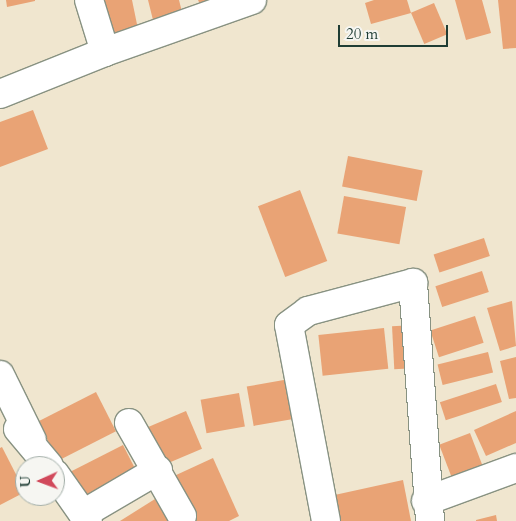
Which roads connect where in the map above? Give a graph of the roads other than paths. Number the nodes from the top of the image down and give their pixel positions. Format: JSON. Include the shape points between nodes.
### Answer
{"nodes":[{"id":1,"x":89,"y":0,"type":"edge"},
{"id":2,"x":252,"y":0,"type":"edge"},
{"id":3,"x":104,"y":52,"type":"junction"},
{"id":4,"x":0,"y":94,"type":"edge"},
{"id":5,"x":0,"y":375,"type":"edge"},
{"id":6,"x":0,"y":414,"type":"edge"},
{"id":7,"x":129,"y":423,"type":"dead end"},
{"id":8,"x":32,"y":440,"type":"junction"},
{"id":9,"x":42,"y":456,"type":"edge"},
{"id":10,"x":516,"y":468,"type":"edge"},
{"id":11,"x":158,"y":470,"type":"junction"},
{"id":12,"x":65,"y":489,"type":"edge"},
{"id":13,"x":428,"y":511,"type":"edge"},
{"id":14,"x":182,"y":516,"type":"dead end"},
{"id":15,"x":85,"y":518,"type":"edge"},
{"id":16,"x":326,"y":521,"type":"edge"}],
"edges":[{"from":1,"to":3,"type":"street"},
{"from":2,"to":3,"type":"street"},
{"from":3,"to":4,"type":"street"},
{"from":5,"to":8,"type":"street"},
{"from":6,"to":8,"type":"street"},
{"from":7,"to":11,"type":"street"},
{"from":8,"to":9,"type":"street"},
{"from":10,"to":13,"type":"street"},
{"from":11,"to":14,"type":"street"},
{"from":11,"to":15,"type":"street"},
{"from":12,"to":15,"type":"street"},
{"from":13,"to":16,"type":"street","via":[[413,283],[308,311],[288,325]]}]}
